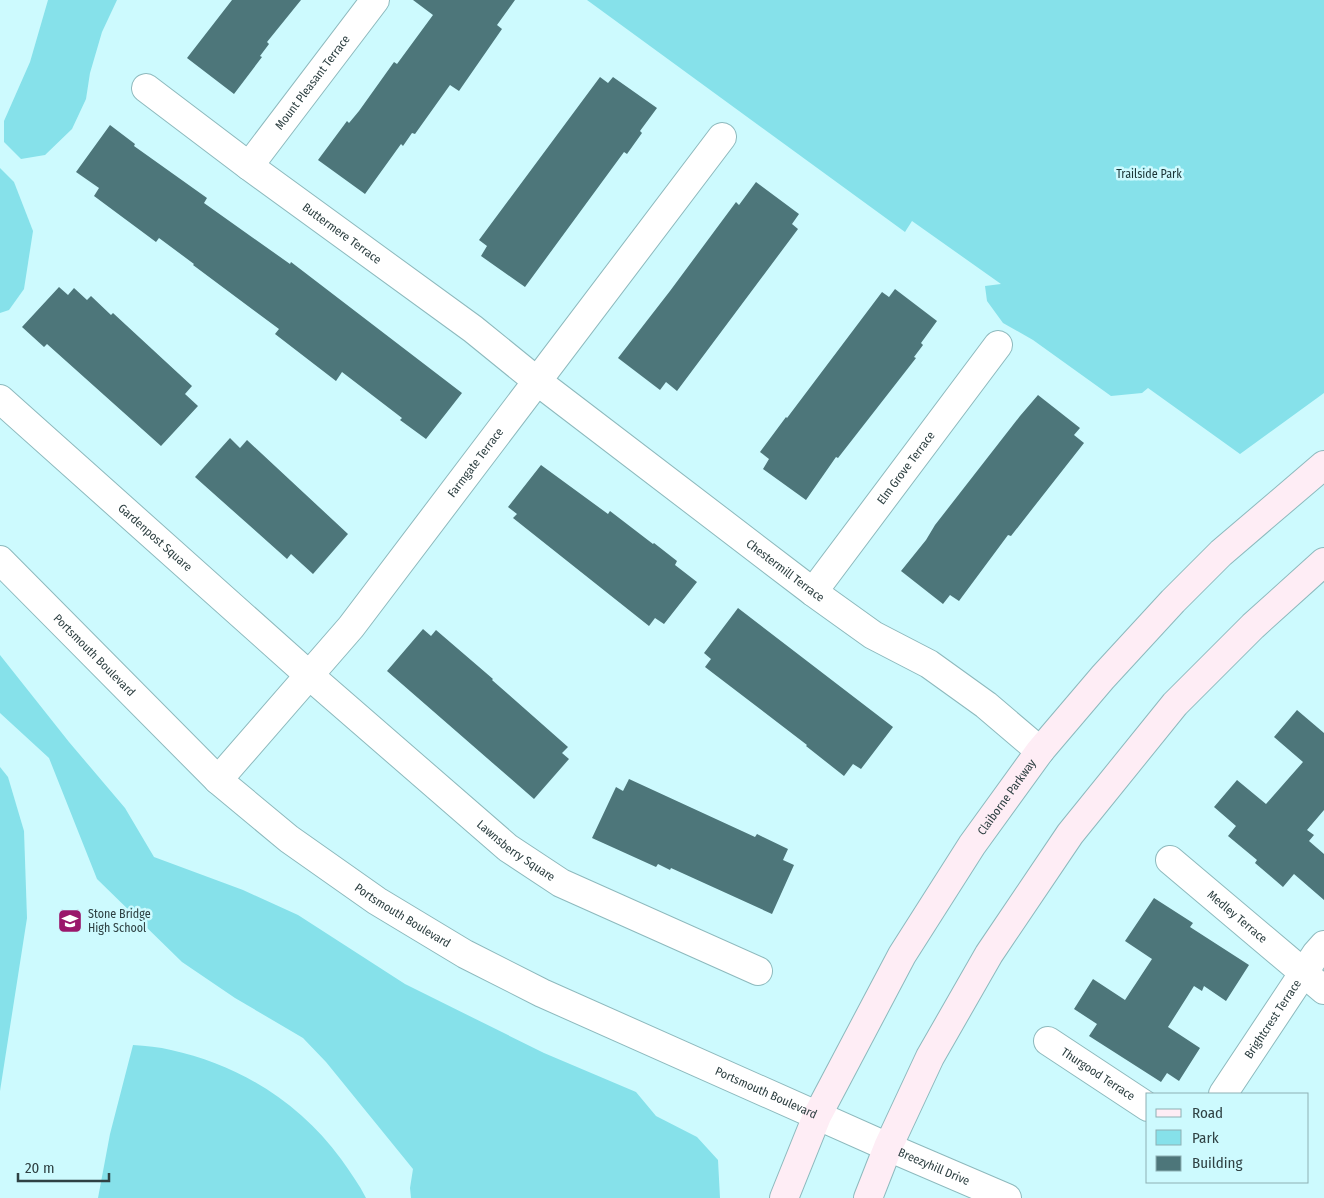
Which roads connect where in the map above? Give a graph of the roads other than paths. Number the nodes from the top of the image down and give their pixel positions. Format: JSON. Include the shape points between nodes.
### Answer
{"nodes":[{"id":1,"x":375,"y":0,"type":"edge"},
{"id":2,"x":146,"y":88,"type":"dead end"},
{"id":3,"x":722,"y":136,"type":"dead end"},
{"id":4,"x":249,"y":166,"type":"junction"},
{"id":5,"x":998,"y":345,"type":"dead end"},
{"id":6,"x":537,"y":381,"type":"junction"},
{"id":7,"x":0,"y":399,"type":"edge"},
{"id":8,"x":1324,"y":465,"type":"edge"},
{"id":9,"x":0,"y":560,"type":"edge"},
{"id":10,"x":1324,"y":562,"type":"edge"},
{"id":11,"x":813,"y":592,"type":"junction"},
{"id":12,"x":310,"y":676,"type":"junction"},
{"id":13,"x":1040,"y":751,"type":"junction"},
{"id":14,"x":218,"y":780,"type":"junction"},
{"id":15,"x":1170,"y":860,"type":"dead end"},
{"id":16,"x":1324,"y":945,"type":"edge"},
{"id":17,"x":758,"y":971,"type":"dead end"},
{"id":18,"x":1314,"y":981,"type":"edge"},
{"id":19,"x":1048,"y":1041,"type":"dead end"},
{"id":20,"x":1224,"y":1093,"type":"edge"},
{"id":21,"x":1146,"y":1107,"type":"edge"},
{"id":22,"x":817,"y":1116,"type":"junction"},
{"id":23,"x":888,"y":1147,"type":"junction"},
{"id":24,"x":784,"y":1198,"type":"edge"},
{"id":25,"x":868,"y":1198,"type":"edge"},
{"id":26,"x":1007,"y":1198,"type":"edge"}],
"edges":[{"from":1,"to":4,"type":"street","name":"Mount Pleasant Terrace"},
{"from":2,"to":4,"type":"street","name":"Buttermere Terrace"},
{"from":3,"to":6,"type":"street","name":"Farmgate Terrace"},
{"from":4,"to":6,"type":"street","name":"Buttermere Terrace","via":[[473,329]]},
{"from":5,"to":11,"type":"street","name":"Elm Grove Terrace"},
{"from":6,"to":11,"type":"street","name":"Chestermill Terrace"},
{"from":6,"to":12,"type":"street","name":"Farmgate Terrace","via":[[351,627]]},
{"from":7,"to":12,"type":"street","name":"Gardenpost Square"},
{"from":8,"to":13,"type":"main road","name":"Claiborne Parkway","via":[[1221,553],[1173,601]]},
{"from":9,"to":14,"type":"street","name":"Portsmouth Boulevard"},
{"from":10,"to":23,"type":"main road","via":[[1253,626],[1175,704],[1070,834],[984,963],[930,1057]]},
{"from":11,"to":13,"type":"street","name":"Chestermill Terrace","via":[[873,635],[929,664],[986,705]]},
{"from":12,"to":14,"type":"street","name":"Farmgate Terrace"},
{"from":12,"to":17,"type":"street","name":"Lawnsberry Square","via":[[508,848],[561,883]]},
{"from":13,"to":22,"type":"main road","name":"Claiborne Parkway","via":[[972,845],[902,955]]},
{"from":14,"to":22,"type":"street","name":"Portsmouth Boulevard","via":[[289,839],[377,901],[465,954],[542,993]]},
{"from":15,"to":18,"type":"street","name":"Medley Terrace"},
{"from":16,"to":18,"type":"street","name":"Brightcrest Terrace"},
{"from":18,"to":20,"type":"street","name":"Brightcrest Terrace"},
{"from":19,"to":21,"type":"street","name":"Thurgood Terrace"},
{"from":22,"to":23,"type":"street","name":"Portsmouth Boulevard"},
{"from":22,"to":24,"type":"main road","name":"Claiborne Parkway"},
{"from":23,"to":25,"type":"main road"},
{"from":23,"to":26,"type":"street","name":"Breezyhill Drive"}]}
